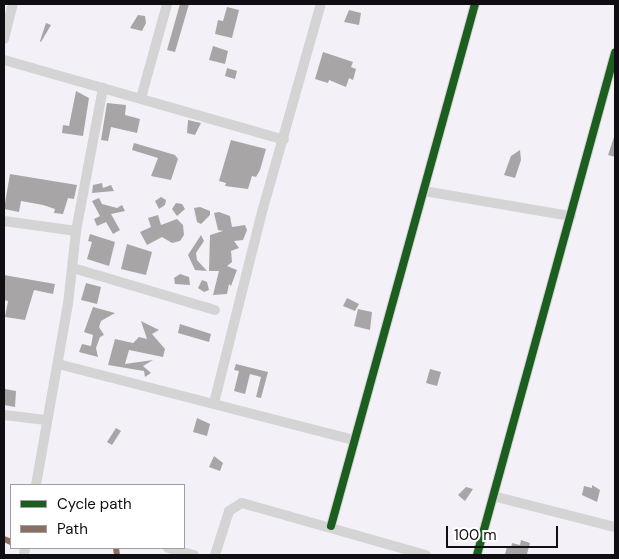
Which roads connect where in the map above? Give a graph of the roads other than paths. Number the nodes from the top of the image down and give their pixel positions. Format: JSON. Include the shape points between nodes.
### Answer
{"nodes":[{"id":1,"x":13,"y":4,"type":"edge"},
{"id":2,"x":167,"y":4,"type":"edge"},
{"id":3,"x":321,"y":4,"type":"edge"},
{"id":4,"x":475,"y":4,"type":"edge"},
{"id":5,"x":4,"y":38,"type":"edge"},
{"id":6,"x":615,"y":53,"type":"edge"},
{"id":7,"x":4,"y":60,"type":"edge"},
{"id":8,"x":613,"y":68,"type":"edge"},
{"id":9,"x":103,"y":88,"type":"junction"},
{"id":10,"x":141,"y":98,"type":"junction"},
{"id":11,"x":284,"y":140,"type":"junction"},
{"id":12,"x":424,"y":191,"type":"junction"},
{"id":13,"x":571,"y":216,"type":"junction"},
{"id":14,"x":4,"y":221,"type":"edge"},
{"id":15,"x":76,"y":230,"type":"junction"},
{"id":16,"x":73,"y":268,"type":"junction"},
{"id":17,"x":215,"y":310,"type":"dead end"},
{"id":18,"x":58,"y":364,"type":"junction"},
{"id":19,"x":214,"y":403,"type":"junction"},
{"id":20,"x":4,"y":415,"type":"edge"},
{"id":21,"x":46,"y":420,"type":"junction"},
{"id":22,"x":354,"y":440,"type":"junction"},
{"id":23,"x":36,"y":484,"type":"edge"},
{"id":24,"x":493,"y":496,"type":"junction"},
{"id":25,"x":331,"y":526,"type":"junction"},
{"id":26,"x":615,"y":527,"type":"edge"},
{"id":27,"x":172,"y":549,"type":"edge"},
{"id":28,"x":194,"y":555,"type":"edge"},
{"id":29,"x":215,"y":555,"type":"edge"},
{"id":30,"x":426,"y":555,"type":"edge"},
{"id":31,"x":477,"y":555,"type":"edge"}],
"edges":[{"from":1,"to":5,"type":"street"},
{"from":2,"to":10,"type":"street"},
{"from":3,"to":11,"type":"street"},
{"from":4,"to":12,"type":"street"},
{"from":6,"to":8,"type":"street"},
{"from":7,"to":9,"type":"street"},
{"from":8,"to":13,"type":"street"},
{"from":9,"to":10,"type":"street"},
{"from":9,"to":15,"type":"street"},
{"from":10,"to":11,"type":"street"},
{"from":11,"to":19,"type":"street","via":[[262,212]]},
{"from":12,"to":13,"type":"street"},
{"from":12,"to":22,"type":"street"},
{"from":13,"to":24,"type":"street"},
{"from":14,"to":15,"type":"street"},
{"from":15,"to":16,"type":"street"},
{"from":16,"to":17,"type":"street"},
{"from":16,"to":18,"type":"street"},
{"from":18,"to":19,"type":"street"},
{"from":18,"to":21,"type":"street"},
{"from":19,"to":22,"type":"street"},
{"from":20,"to":21,"type":"street"},
{"from":21,"to":23,"type":"street"},
{"from":22,"to":25,"type":"street"},
{"from":24,"to":26,"type":"street"},
{"from":24,"to":31,"type":"street"},
{"from":25,"to":29,"type":"street","via":[[242,503],[229,511]]},
{"from":25,"to":30,"type":"street"},
{"from":27,"to":28,"type":"street"}]}
